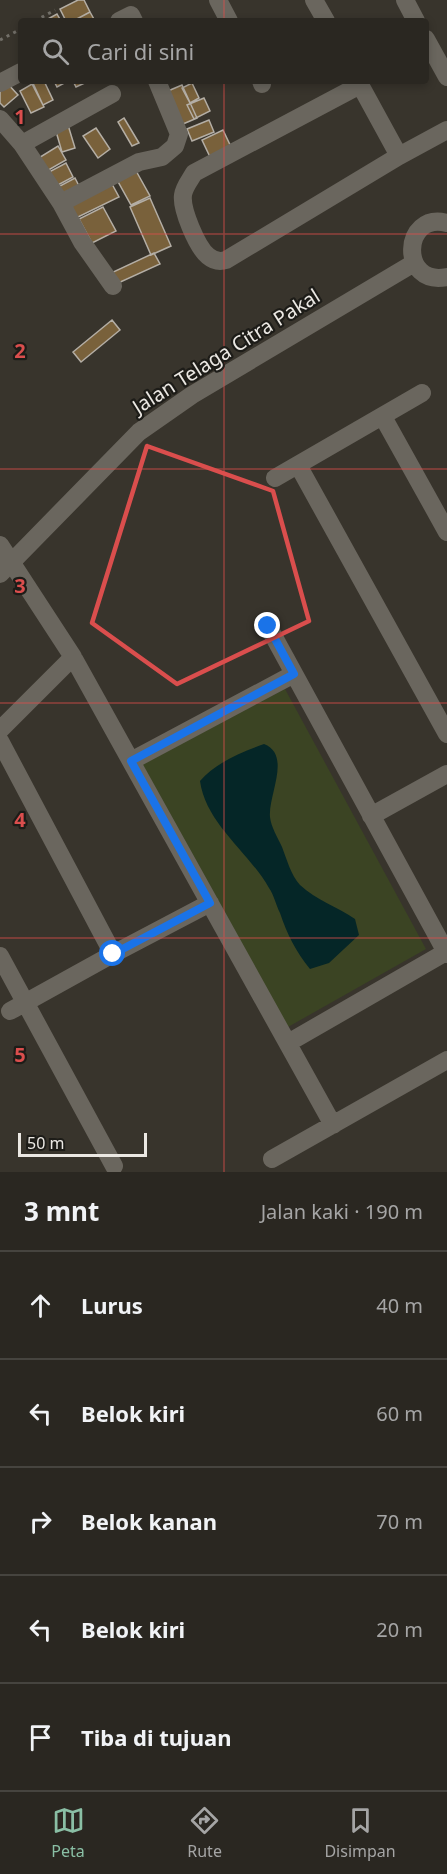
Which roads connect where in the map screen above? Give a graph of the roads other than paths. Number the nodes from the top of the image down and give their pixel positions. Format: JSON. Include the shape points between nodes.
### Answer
{"nodes":[{"id":1,"x":218,"y":0,"type":"edge"},
{"id":2,"x":314,"y":0,"type":"edge"},
{"id":3,"x":405,"y":0,"type":"edge"},
{"id":4,"x":227,"y":18,"type":"edge"},
{"id":5,"x":324,"y":18,"type":"edge"},
{"id":6,"x":414,"y":18,"type":"edge"},
{"id":7,"x":429,"y":44,"type":"edge"},
{"id":8,"x":18,"y":74,"type":"edge"},
{"id":9,"x":447,"y":77,"type":"edge"},
{"id":10,"x":0,"y":83,"type":"edge"},
{"id":11,"x":158,"y":84,"type":"edge"},
{"id":12,"x":357,"y":84,"type":"edge"},
{"id":13,"x":360,"y":84,"type":"edge"},
{"id":14,"x":112,"y":94,"type":"dead end"},
{"id":15,"x":0,"y":119,"type":"edge"},
{"id":16,"x":447,"y":130,"type":"edge"},
{"id":17,"x":22,"y":144,"type":"junction"},
{"id":18,"x":399,"y":156,"type":"junction"},
{"id":19,"x":61,"y":203,"type":"junction"},
{"id":20,"x":447,"y":223,"type":"edge"},
{"id":21,"x":414,"y":263,"type":"junction"},
{"id":22,"x":447,"y":277,"type":"edge"},
{"id":23,"x":113,"y":286,"type":"dead end"},
{"id":24,"x":422,"y":393,"type":"dead end"},
{"id":25,"x":383,"y":417,"type":"junction"},
{"id":26,"x":298,"y":465,"type":"junction"},
{"id":27,"x":275,"y":478,"type":"dead end"},
{"id":28,"x":447,"y":532,"type":"edge"},
{"id":29,"x":0,"y":545,"type":"edge"},
{"id":30,"x":6,"y":568,"type":"edge"},
{"id":31,"x":268,"y":626,"type":"dead end"},
{"id":32,"x":73,"y":657,"type":"junction"},
{"id":33,"x":294,"y":674,"type":"junction"},
{"id":34,"x":0,"y":730,"type":"edge"},
{"id":35,"x":447,"y":734,"type":"edge"},
{"id":36,"x":0,"y":741,"type":"edge"},
{"id":37,"x":131,"y":761,"type":"junction"},
{"id":38,"x":447,"y":774,"type":"edge"},
{"id":39,"x":371,"y":816,"type":"junction"},
{"id":40,"x":210,"y":903,"type":"junction"},
{"id":41,"x":446,"y":953,"type":"edge"},
{"id":42,"x":113,"y":954,"type":"junction"},
{"id":43,"x":0,"y":956,"type":"edge"},
{"id":44,"x":18,"y":1007,"type":"junction"},
{"id":45,"x":288,"y":1043,"type":"junction"},
{"id":46,"x":447,"y":1060,"type":"edge"},
{"id":47,"x":333,"y":1125,"type":"junction"},
{"id":48,"x":272,"y":1159,"type":"dead end"},
{"id":49,"x":114,"y":1166,"type":"dead end"}],
"edges":[{"from":1,"to":4,"type":"street"},
{"from":2,"to":5,"type":"street"},
{"from":3,"to":6,"type":"street"},
{"from":7,"to":9,"type":"street"},
{"from":8,"to":10,"type":"street"},
{"from":11,"to":19,"type":"street","via":[[179,134],[175,146],[162,156],[139,162]]},
{"from":12,"to":18,"type":"street","via":[[194,173],[182,196],[188,222],[207,256],[218,262],[226,260]]},
{"from":13,"to":18,"type":"street"},
{"from":14,"to":17,"type":"street"},
{"from":15,"to":17,"type":"street"},
{"from":16,"to":18,"type":"street"},
{"from":17,"to":19,"type":"street"},
{"from":19,"to":23,"type":"street"},
{"from":20,"to":21,"type":"street","via":[[434,222],[419,230],[411,246]]},
{"from":21,"to":22,"type":"street","via":[[427,275]]},
{"from":21,"to":30,"type":"street","name":"Jalan Telaga Citra Pakal","via":[[192,395],[139,432]]},
{"from":24,"to":25,"type":"street"},
{"from":25,"to":26,"type":"street"},
{"from":25,"to":28,"type":"street"},
{"from":26,"to":27,"type":"street"},
{"from":26,"to":35,"type":"street"},
{"from":29,"to":30,"type":"street"},
{"from":30,"to":32,"type":"street"},
{"from":31,"to":33,"type":"street"},
{"from":32,"to":34,"type":"street"},
{"from":32,"to":37,"type":"street"},
{"from":33,"to":37,"type":"street"},
{"from":33,"to":39,"type":"street"},
{"from":36,"to":42,"type":"street"},
{"from":37,"to":40,"type":"street"},
{"from":38,"to":39,"type":"street"},
{"from":39,"to":41,"type":"street"},
{"from":40,"to":42,"type":"street"},
{"from":40,"to":45,"type":"street"},
{"from":41,"to":45,"type":"street"},
{"from":42,"to":44,"type":"street"},
{"from":43,"to":44,"type":"street"},
{"from":44,"to":49,"type":"street"},
{"from":45,"to":47,"type":"street"},
{"from":46,"to":47,"type":"street"},
{"from":47,"to":48,"type":"street"}]}
